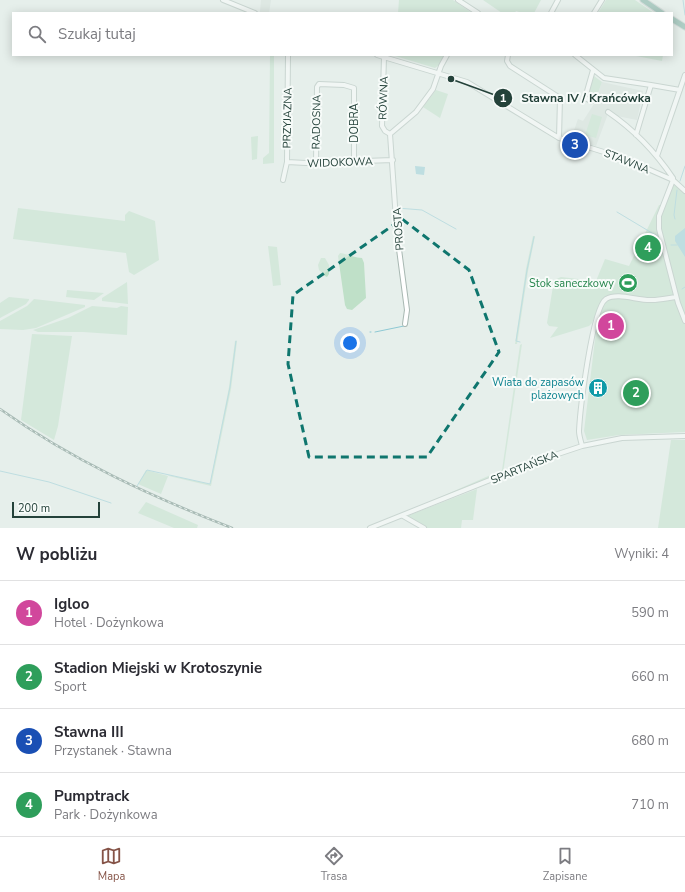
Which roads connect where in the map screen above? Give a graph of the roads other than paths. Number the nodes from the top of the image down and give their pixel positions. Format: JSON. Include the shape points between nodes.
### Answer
{"nodes":[{"id":1,"x":223,"y":0,"type":"edge"},
{"id":2,"x":458,"y":0,"type":"edge"},
{"id":3,"x":558,"y":0,"type":"edge"},
{"id":4,"x":602,"y":0,"type":"edge"},
{"id":5,"x":643,"y":0,"type":"edge"},
{"id":6,"x":253,"y":12,"type":"edge"},
{"id":7,"x":476,"y":12,"type":"edge"},
{"id":8,"x":552,"y":12,"type":"edge"},
{"id":9,"x":595,"y":12,"type":"edge"},
{"id":10,"x":661,"y":12,"type":"edge"},
{"id":11,"x":673,"y":21,"type":"edge"},
{"id":12,"x":685,"y":27,"type":"edge"},
{"id":13,"x":288,"y":56,"type":"edge"},
{"id":14,"x":380,"y":56,"type":"edge"},
{"id":15,"x":447,"y":56,"type":"edge"},
{"id":16,"x":508,"y":56,"type":"edge"},
{"id":17,"x":576,"y":56,"type":"edge"},
{"id":18,"x":384,"y":57,"type":"junction"},
{"id":19,"x":591,"y":68,"type":"junction"},
{"id":20,"x":439,"y":73,"type":"junction"},
{"id":21,"x":685,"y":75,"type":"edge"},
{"id":22,"x":320,"y":84,"type":"joint"},
{"id":23,"x":650,"y":85,"type":"junction"},
{"id":24,"x":680,"y":90,"type":"junction"},
{"id":25,"x":591,"y":101,"type":"dead end"},
{"id":26,"x":608,"y":112,"type":"dead end"},
{"id":27,"x":390,"y":134,"type":"junction"},
{"id":28,"x":636,"y":136,"type":"junction"},
{"id":29,"x":559,"y":138,"type":"junction"},
{"id":30,"x":656,"y":156,"type":"junction"},
{"id":31,"x":392,"y":160,"type":"junction"},
{"id":32,"x":287,"y":162,"type":"junction"},
{"id":33,"x":316,"y":162,"type":"junction"},
{"id":34,"x":354,"y":162,"type":"junction"},
{"id":35,"x":283,"y":180,"type":"dead end"},
{"id":36,"x":672,"y":180,"type":"junction"},
{"id":37,"x":685,"y":191,"type":"edge"},
{"id":38,"x":676,"y":297,"type":"junction"},
{"id":39,"x":685,"y":321,"type":"edge"},
{"id":40,"x":405,"y":324,"type":"dead end"},
{"id":41,"x":685,"y":436,"type":"edge"},
{"id":42,"x":582,"y":446,"type":"junction"},
{"id":43,"x":403,"y":516,"type":"junction"},
{"id":44,"x":370,"y":528,"type":"edge"},
{"id":45,"x":424,"y":528,"type":"edge"}],
"edges":[{"from":1,"to":6,"type":"street"},
{"from":2,"to":7,"type":"street"},
{"from":3,"to":8,"type":"street"},
{"from":4,"to":9,"type":"street"},
{"from":5,"to":10,"type":"main road"},
{"from":11,"to":12,"type":"main road"},
{"from":13,"to":32,"type":"street","name":"PRZYJAZNA"},
{"from":14,"to":18,"type":"street","name":"STAWNA"},
{"from":15,"to":20,"type":"street"},
{"from":16,"to":29,"type":"street","via":[[510,66],[560,98]]},
{"from":17,"to":19,"type":"street"},
{"from":18,"to":20,"type":"street","name":"STAWNA"},
{"from":18,"to":27,"type":"street","name":"RÓWNA","via":[[382,126]]},
{"from":19,"to":23,"type":"street","via":[[599,76],[611,80]]},
{"from":19,"to":25,"type":"street","via":[[585,98]]},
{"from":20,"to":27,"type":"street","via":[[435,86],[424,102]]},
{"from":20,"to":29,"type":"street","name":"STAWNA","via":[[474,86]]},
{"from":21,"to":24,"type":"street"},
{"from":22,"to":33,"type":"street","name":"RADOSNA","via":[[317,87]]},
{"from":22,"to":34,"type":"street","name":"DOBRA","via":[[354,88]]},
{"from":23,"to":24,"type":"street"},
{"from":23,"to":28,"type":"street"},
{"from":24,"to":30,"type":"street"},
{"from":26,"to":28,"type":"street"},
{"from":27,"to":31,"type":"street","name":"PROSTA"},
{"from":28,"to":30,"type":"street"},
{"from":29,"to":36,"type":"street","name":"STAWNA","via":[[616,155]]},
{"from":30,"to":36,"type":"street"},
{"from":31,"to":34,"type":"street","name":"WIDOKOWA"},
{"from":31,"to":40,"type":"street","name":"PROSTA","via":[[399,252],[407,310]]},
{"from":32,"to":33,"type":"street","name":"WIDOKOWA"},
{"from":32,"to":35,"type":"street","name":"PRZYJAZNA"},
{"from":33,"to":34,"type":"street","name":"WIDOKOWA"},
{"from":36,"to":37,"type":"street","name":"STAWNA"},
{"from":36,"to":38,"type":"street","via":[[659,223]]},
{"from":38,"to":39,"type":"street"},
{"from":38,"to":42,"type":"street","via":[[652,300],[616,297],[609,298],[599,307],[593,330],[579,430]]},
{"from":41,"to":42,"type":"street","name":"SPARTAŃSKA","via":[[622,438]]},
{"from":42,"to":43,"type":"street","name":"SPARTAŃSKA"},
{"from":43,"to":44,"type":"street","name":"SPARTAŃSKA"},
{"from":43,"to":45,"type":"street"}]}
